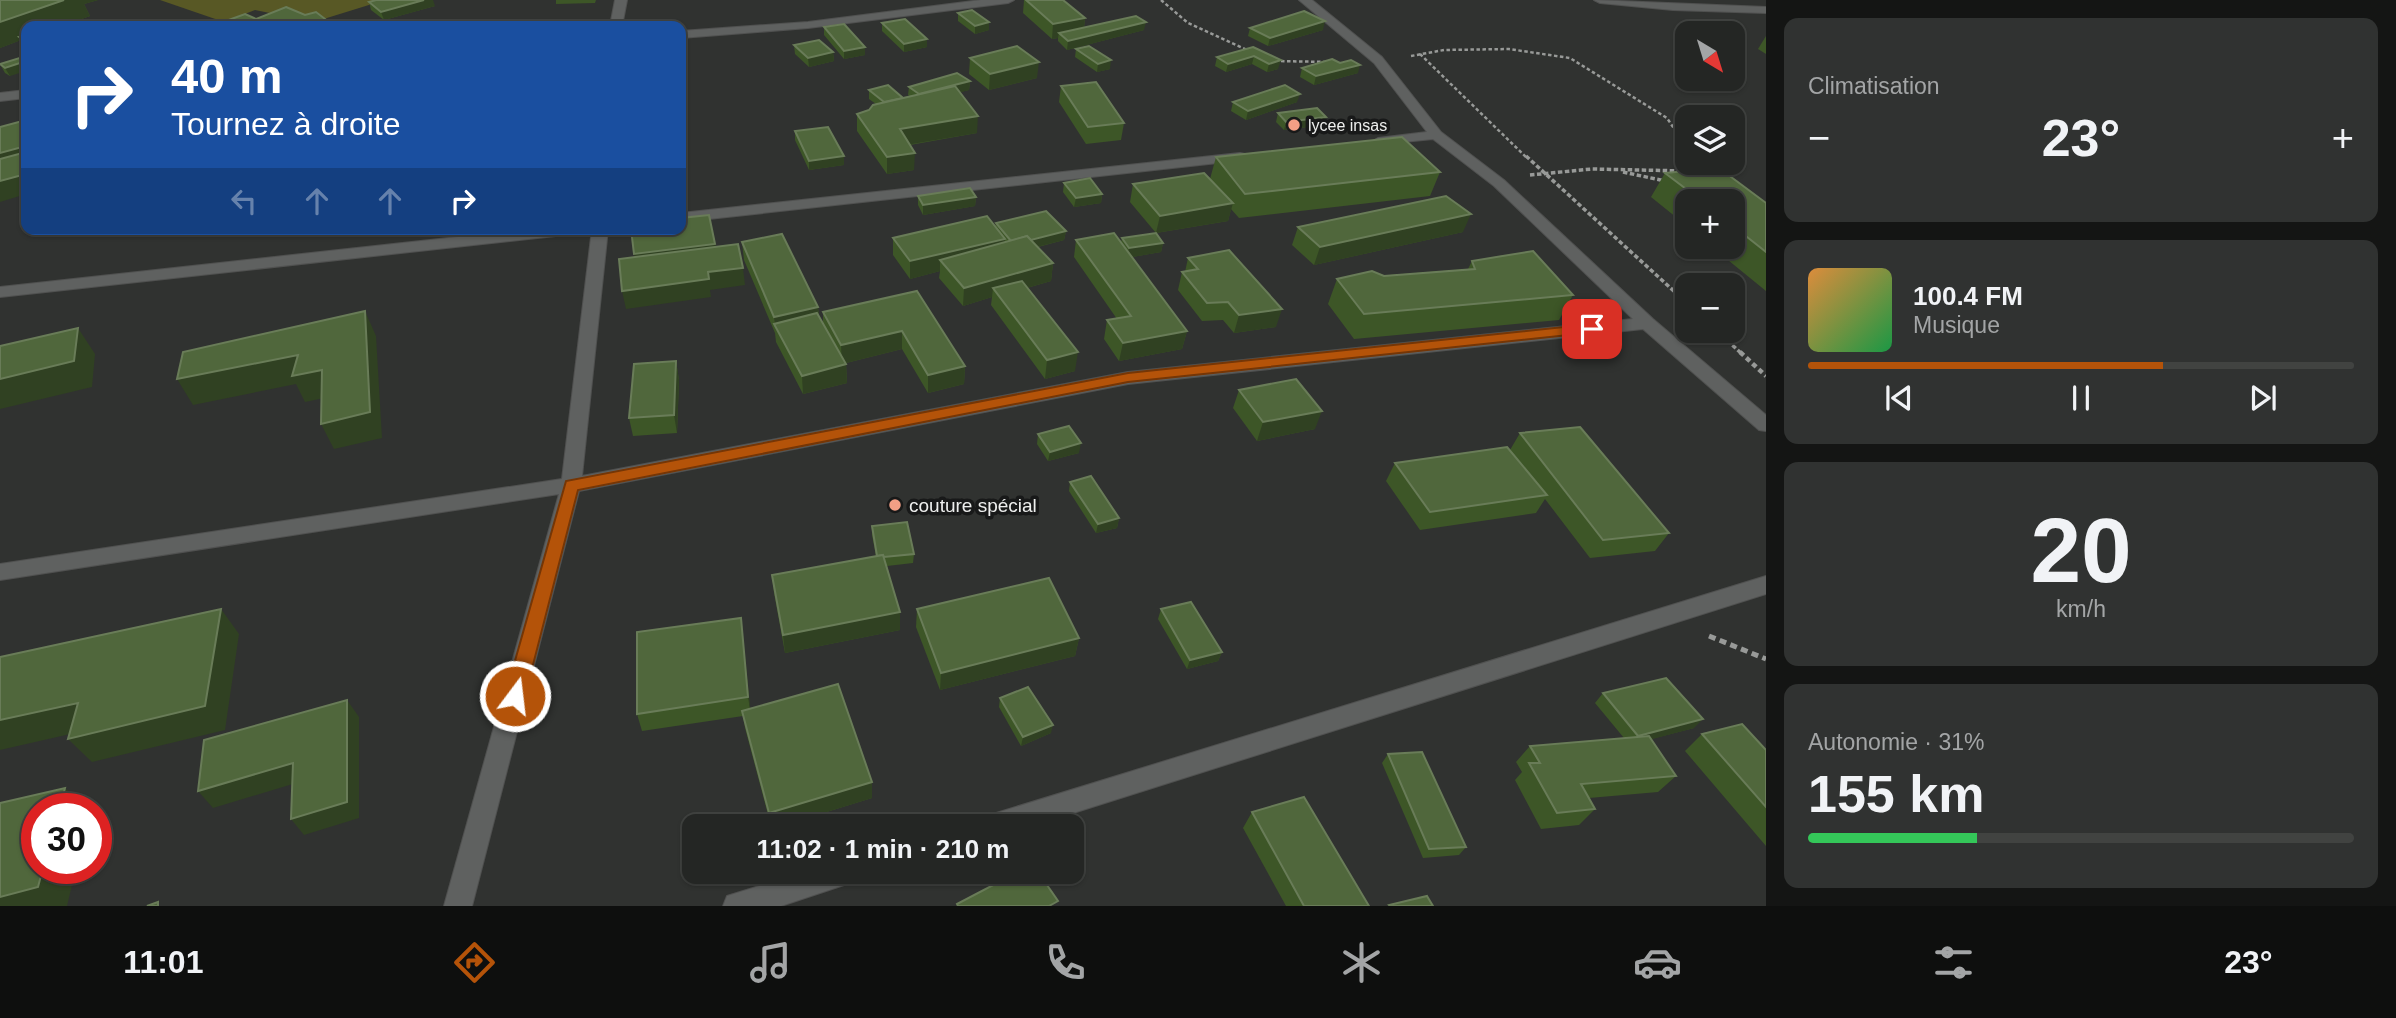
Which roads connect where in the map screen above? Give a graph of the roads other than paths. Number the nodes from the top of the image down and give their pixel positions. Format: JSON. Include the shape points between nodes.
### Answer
{"nodes":[{"id":1,"x":621,"y":0,"type":"edge"},
{"id":2,"x":1008,"y":0,"type":"edge"},
{"id":3,"x":1305,"y":0,"type":"edge"},
{"id":4,"x":1600,"y":0,"type":"edge"},
{"id":5,"x":1766,"y":10,"type":"edge"},
{"id":6,"x":618,"y":21,"type":"edge"},
{"id":7,"x":686,"y":35,"type":"edge"},
{"id":8,"x":21,"y":95,"type":"edge"},
{"id":9,"x":0,"y":97,"type":"edge"},
{"id":10,"x":1436,"y":135,"type":"junction"},
{"id":11,"x":1367,"y":143,"type":"edge"},
{"id":12,"x":1257,"y":155,"type":"edge"},
{"id":13,"x":686,"y":217,"type":"edge"},
{"id":14,"x":519,"y":235,"type":"edge"},
{"id":15,"x":599,"y":235,"type":"edge"},
{"id":16,"x":0,"y":292,"type":"edge"},
{"id":17,"x":1647,"y":323,"type":"junction"},
{"id":18,"x":1766,"y":425,"type":"edge"},
{"id":19,"x":571,"y":485,"type":"junction"},
{"id":20,"x":0,"y":572,"type":"edge"},
{"id":21,"x":1766,"y":585,"type":"edge"},
{"id":22,"x":1031,"y":814,"type":"edge"},
{"id":23,"x":808,"y":884,"type":"edge"},
{"id":24,"x":458,"y":906,"type":"edge"},
{"id":25,"x":737,"y":906,"type":"edge"}],
"edges":[{"from":1,"to":6,"type":"street"},
{"from":2,"to":7,"type":"street","via":[[808,26]]},
{"from":3,"to":10,"type":"street","via":[[1378,60]]},
{"from":4,"to":5,"type":"street"},
{"from":8,"to":9,"type":"street"},
{"from":10,"to":11,"type":"street"},
{"from":10,"to":17,"type":"street","via":[[1499,183]]},
{"from":12,"to":13,"type":"street"},
{"from":14,"to":16,"type":"street"},
{"from":15,"to":19,"type":"street"},
{"from":17,"to":18,"type":"street"},
{"from":17,"to":19,"type":"street","via":[[1128,377]]},
{"from":19,"to":20,"type":"street"},
{"from":19,"to":24,"type":"street"},
{"from":21,"to":22,"type":"street"},
{"from":23,"to":25,"type":"street"}]}
